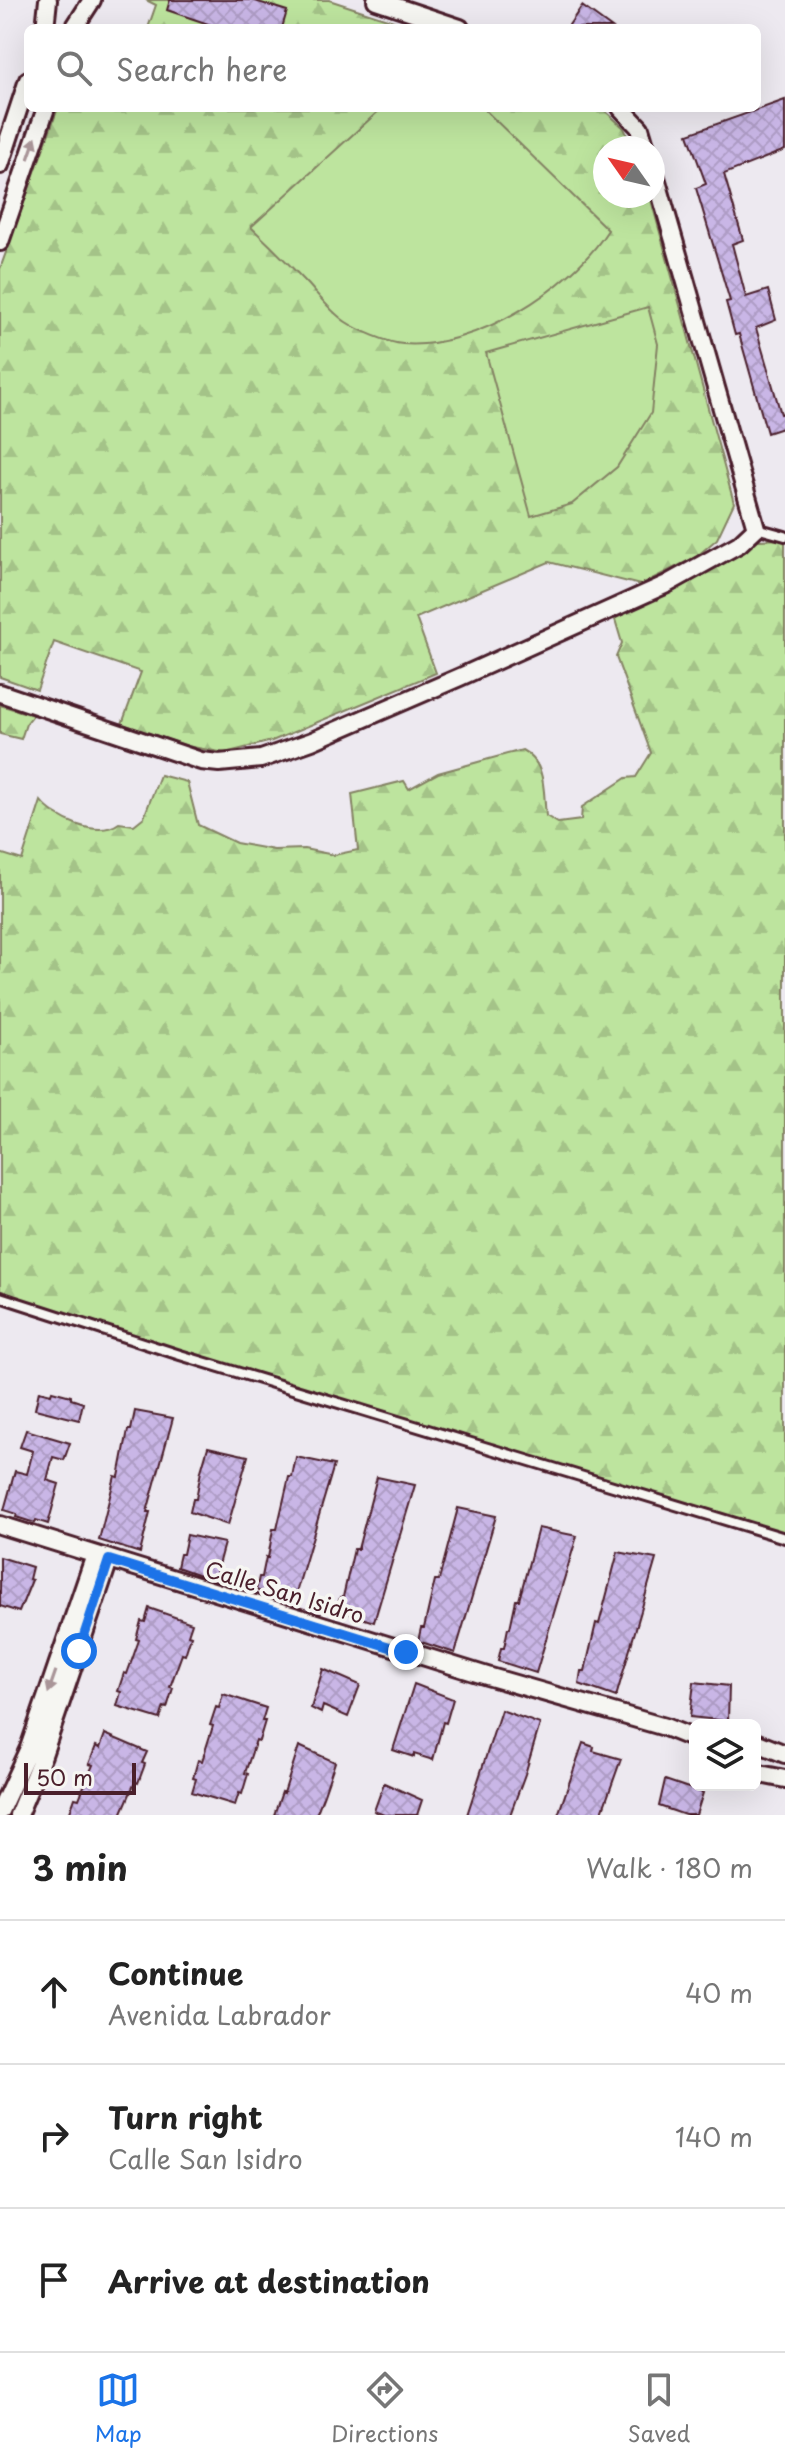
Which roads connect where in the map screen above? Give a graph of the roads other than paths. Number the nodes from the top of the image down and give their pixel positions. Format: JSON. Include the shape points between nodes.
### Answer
{"nodes":[{"id":1,"x":48,"y":0,"type":"edge"},
{"id":2,"x":92,"y":0,"type":"edge"},
{"id":3,"x":376,"y":0,"type":"edge"},
{"id":4,"x":45,"y":24,"type":"edge"},
{"id":5,"x":77,"y":24,"type":"edge"},
{"id":6,"x":448,"y":24,"type":"edge"},
{"id":7,"x":24,"y":92,"type":"edge"},
{"id":8,"x":45,"y":112,"type":"edge"},
{"id":9,"x":625,"y":112,"type":"edge"},
{"id":10,"x":642,"y":136,"type":"edge"},
{"id":11,"x":0,"y":165,"type":"edge"},
{"id":12,"x":665,"y":208,"type":"edge"},
{"id":13,"x":0,"y":242,"type":"edge"},
{"id":14,"x":756,"y":528,"type":"junction"},
{"id":15,"x":785,"y":536,"type":"edge"},
{"id":16,"x":0,"y":693,"type":"edge"},
{"id":17,"x":0,"y":1297,"type":"edge"},
{"id":18,"x":0,"y":1525,"type":"edge"},
{"id":19,"x":785,"y":1538,"type":"edge"},
{"id":20,"x":102,"y":1558,"type":"junction"},
{"id":21,"x":71,"y":1648,"type":"junction"},
{"id":22,"x":689,"y":1737,"type":"edge"},
{"id":23,"x":761,"y":1744,"type":"edge"},
{"id":24,"x":785,"y":1754,"type":"edge"},
{"id":25,"x":761,"y":1774,"type":"edge"},
{"id":26,"x":785,"y":1779,"type":"edge"},
{"id":27,"x":0,"y":1811,"type":"edge"},
{"id":28,"x":18,"y":1815,"type":"edge"}],
"edges":[{"from":1,"to":4,"type":"street"},
{"from":2,"to":5,"type":"street"},
{"from":3,"to":6,"type":"street"},
{"from":7,"to":11,"type":"street"},
{"from":13,"to":8,"type":"street","one_way":true},
{"from":9,"to":10,"type":"street"},
{"from":12,"to":14,"type":"street"},
{"from":14,"to":15,"type":"lane"},
{"from":14,"to":16,"type":"street","via":[[739,544],[667,584],[261,759],[201,761]]},
{"from":17,"to":19,"type":"lane"},
{"from":18,"to":20,"type":"street","name":"Calle San Isidro"},
{"from":20,"to":21,"type":"street"},
{"from":20,"to":22,"type":"street","name":"Calle San Isidro"},
{"from":21,"to":27,"type":"street","one_way":true},
{"from":21,"to":28,"type":"street","via":[[43,1755]]},
{"from":23,"to":24,"type":"street"},
{"from":25,"to":26,"type":"street"}]}
